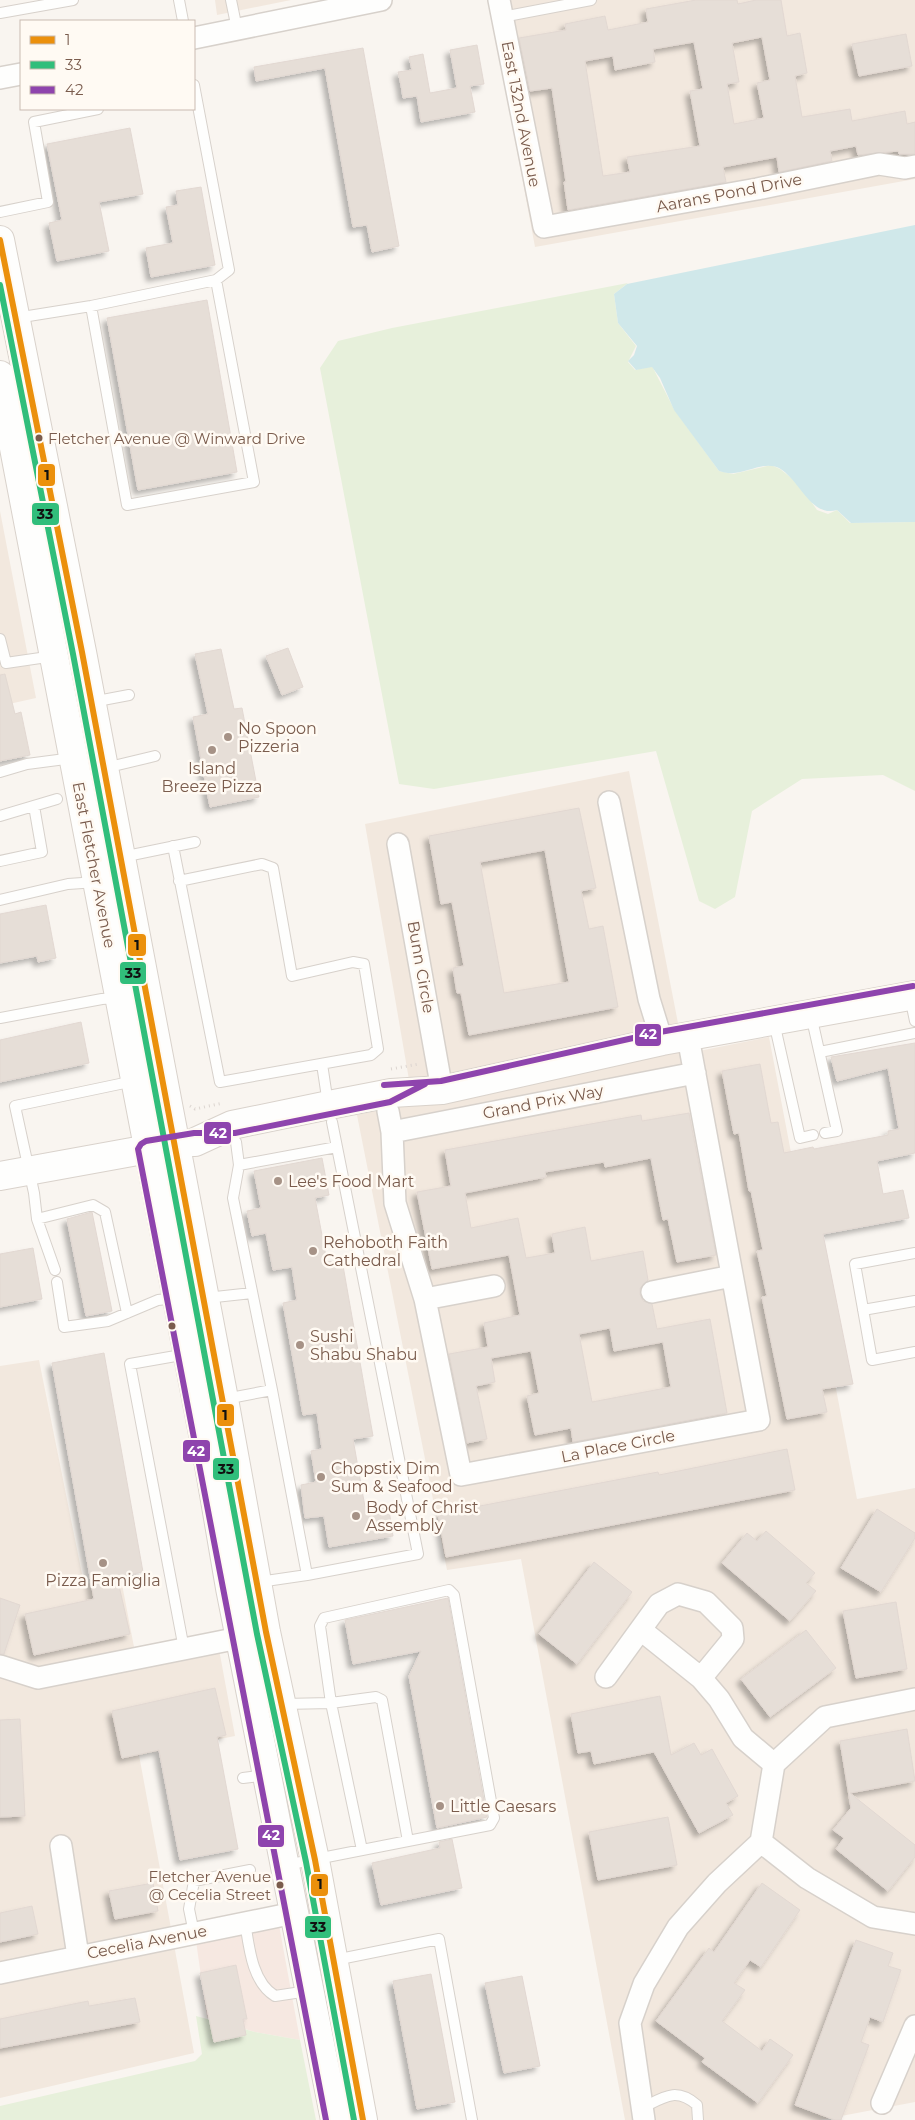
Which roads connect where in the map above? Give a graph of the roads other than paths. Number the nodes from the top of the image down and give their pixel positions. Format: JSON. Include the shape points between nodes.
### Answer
{"nodes":[{"id":1,"x":73,"y":0,"type":"edge"},
{"id":2,"x":179,"y":0,"type":"edge"},
{"id":3,"x":231,"y":0,"type":"edge"},
{"id":4,"x":381,"y":0,"type":"edge"},
{"id":5,"x":591,"y":0,"type":"edge"},
{"id":6,"x":338,"y":4,"type":"edge"},
{"id":7,"x":501,"y":8,"type":"edge"},
{"id":8,"x":0,"y":13,"type":"edge"},
{"id":9,"x":183,"y":20,"type":"edge"},
{"id":10,"x":237,"y":29,"type":"junction"},
{"id":11,"x":195,"y":38,"type":"edge"},
{"id":12,"x":20,"y":74,"type":"edge"},
{"id":13,"x":0,"y":78,"type":"edge"},
{"id":14,"x":195,"y":90,"type":"edge"},
{"id":15,"x":93,"y":110,"type":"edge"},
{"id":16,"x":915,"y":166,"type":"edge"},
{"id":17,"x":0,"y":212,"type":"edge"},
{"id":18,"x":544,"y":227,"type":"joint"},
{"id":19,"x":0,"y":240,"type":"edge"},
{"id":20,"x":216,"y":280,"type":"junction"},
{"id":21,"x":91,"y":306,"type":"junction"},
{"id":22,"x":15,"y":318,"type":"junction"},
{"id":23,"x":7,"y":381,"type":"edge"},
{"id":24,"x":0,"y":639,"type":"edge"},
{"id":25,"x":82,"y":652,"type":"junction"},
{"id":26,"x":55,"y":656,"type":"junction"},
{"id":27,"x":3,"y":662,"type":"edge"},
{"id":28,"x":129,"y":695,"type":"dead end"},
{"id":29,"x":92,"y":702,"type":"junction"},
{"id":30,"x":64,"y":707,"type":"junction"},
{"id":31,"x":155,"y":756,"type":"dead end"},
{"id":32,"x":104,"y":770,"type":"junction"},
{"id":33,"x":0,"y":772,"type":"edge"},
{"id":34,"x":72,"y":781,"type":"junction"},
{"id":35,"x":609,"y":802,"type":"dead end"},
{"id":36,"x":34,"y":806,"type":"junction"},
{"id":37,"x":0,"y":816,"type":"edge"},
{"id":38,"x":195,"y":842,"type":"dead end"},
{"id":39,"x":398,"y":844,"type":"dead end"},
{"id":40,"x":173,"y":846,"type":"junction"},
{"id":41,"x":121,"y":857,"type":"junction"},
{"id":42,"x":0,"y":861,"type":"edge"},
{"id":43,"x":98,"y":882,"type":"junction"},
{"id":44,"x":180,"y":882,"type":"junction"},
{"id":45,"x":0,"y":900,"type":"edge"},
{"id":46,"x":119,"y":998,"type":"junction"},
{"id":47,"x":913,"y":1004,"type":"edge"},
{"id":48,"x":811,"y":1014,"type":"junction"},
{"id":49,"x":0,"y":1018,"type":"edge"},
{"id":50,"x":774,"y":1021,"type":"junction"},
{"id":51,"x":915,"y":1034,"type":"edge"},
{"id":52,"x":675,"y":1039,"type":"junction"},
{"id":53,"x":820,"y":1052,"type":"junction"},
{"id":54,"x":322,"y":1064,"type":"junction"},
{"id":55,"x":695,"y":1073,"type":"junction"},
{"id":56,"x":135,"y":1081,"type":"junction"},
{"id":57,"x":436,"y":1091,"type":"junction"},
{"id":58,"x":390,"y":1122,"type":"junction"},
{"id":59,"x":332,"y":1125,"type":"junction"},
{"id":60,"x":825,"y":1133,"type":"dead end"},
{"id":61,"x":813,"y":1135,"type":"dead end"},
{"id":62,"x":185,"y":1143,"type":"junction"},
{"id":63,"x":147,"y":1150,"type":"junction"},
{"id":64,"x":238,"y":1154,"type":"junction"},
{"id":65,"x":28,"y":1170,"type":"junction"},
{"id":66,"x":0,"y":1176,"type":"edge"},
{"id":67,"x":37,"y":1220,"type":"junction"},
{"id":68,"x":915,"y":1254,"type":"edge"},
{"id":69,"x":55,"y":1270,"type":"dead end"},
{"id":70,"x":732,"y":1276,"type":"junction"},
{"id":71,"x":57,"y":1282,"type":"dead end"},
{"id":72,"x":494,"y":1286,"type":"dead end"},
{"id":73,"x":652,"y":1292,"type":"dead end"},
{"id":74,"x":252,"y":1293,"type":"junction"},
{"id":75,"x":176,"y":1298,"type":"junction"},
{"id":76,"x":205,"y":1298,"type":"junction"},
{"id":77,"x":425,"y":1300,"type":"junction"},
{"id":78,"x":915,"y":1301,"type":"edge"},
{"id":79,"x":863,"y":1310,"type":"junction"},
{"id":80,"x":127,"y":1313,"type":"junction"},
{"id":81,"x":915,"y":1352,"type":"edge"},
{"id":82,"x":188,"y":1354,"type":"junction"},
{"id":83,"x":272,"y":1390,"type":"junction"},
{"id":84,"x":224,"y":1399,"type":"junction"},
{"id":85,"x":306,"y":1575,"type":"junction"},
{"id":86,"x":257,"y":1582,"type":"junction"},
{"id":87,"x":230,"y":1588,"type":"junction"},
{"id":88,"x":641,"y":1630,"type":"junction"},
{"id":89,"x":253,"y":1635,"type":"junction"},
{"id":90,"x":184,"y":1649,"type":"junction"},
{"id":91,"x":0,"y":1666,"type":"edge"},
{"id":92,"x":606,"y":1677,"type":"dead end"},
{"id":93,"x":701,"y":1678,"type":"junction"},
{"id":94,"x":915,"y":1699,"type":"edge"},
{"id":95,"x":330,"y":1703,"type":"junction"},
{"id":96,"x":282,"y":1704,"type":"junction"},
{"id":97,"x":774,"y":1764,"type":"junction"},
{"id":98,"x":408,"y":1841,"type":"junction"},
{"id":99,"x":761,"y":1842,"type":"junction"},
{"id":100,"x":62,"y":1846,"type":"dead end"},
{"id":101,"x":362,"y":1850,"type":"junction"},
{"id":102,"x":314,"y":1860,"type":"junction"},
{"id":103,"x":285,"y":1865,"type":"junction"},
{"id":104,"x":250,"y":1870,"type":"dead end"},
{"id":105,"x":294,"y":1913,"type":"junction"},
{"id":106,"x":245,"y":1922,"type":"junction"},
{"id":107,"x":915,"y":1924,"type":"edge"},
{"id":108,"x":194,"y":1933,"type":"junction"},
{"id":109,"x":78,"y":1956,"type":"junction"},
{"id":110,"x":332,"y":1960,"type":"junction"},
{"id":111,"x":0,"y":1973,"type":"edge"},
{"id":112,"x":309,"y":1990,"type":"junction"},
{"id":113,"x":915,"y":2026,"type":"edge"},
{"id":114,"x":356,"y":2080,"type":"junction"},
{"id":115,"x":882,"y":2103,"type":"dead end"},
{"id":116,"x":643,"y":2114,"type":"edge"},
{"id":117,"x":335,"y":2120,"type":"edge"},
{"id":118,"x":363,"y":2120,"type":"edge"},
{"id":119,"x":472,"y":2120,"type":"edge"},
{"id":120,"x":698,"y":2120,"type":"edge"}],
"edges":[{"from":1,"to":8,"type":"lane"},
{"from":2,"to":9,"type":"lane"},
{"from":3,"to":10,"type":"lane"},
{"from":4,"to":6,"type":"street"},
{"from":5,"to":7,"type":"lane"},
{"from":6,"to":10,"type":"street"},
{"from":7,"to":18,"type":"street","name":"East 132nd Avenue"},
{"from":10,"to":11,"type":"street"},
{"from":12,"to":13,"type":"street"},
{"from":14,"to":20,"type":"lane","via":[[229,265],[229,270]]},
{"from":15,"to":17,"type":"lane","via":[[34,122],[48,202]]},
{"from":16,"to":18,"type":"street","name":"Aarans Pond Drive","via":[[905,168],[879,164]]},
{"from":19,"to":22,"type":"main road","name":"East Fletcher Avenue"},
{"from":20,"to":21,"type":"lane"},
{"from":20,"to":21,"type":"lane","via":[[254,482],[127,504]]},
{"from":21,"to":22,"type":"lane"},
{"from":22,"to":23,"type":"main road","name":"East Fletcher Avenue"},
{"from":23,"to":25,"type":"main road","name":"East Fletcher Avenue"},
{"from":23,"to":26,"type":"main road","name":"East Fletcher Avenue"},
{"from":24,"to":27,"type":"lane"},
{"from":25,"to":26,"type":"main road"},
{"from":25,"to":29,"type":"main road","name":"East Fletcher Avenue"},
{"from":26,"to":27,"type":"lane"},
{"from":26,"to":30,"type":"main road","name":"East Fletcher Avenue"},
{"from":28,"to":29,"type":"lane"},
{"from":29,"to":30,"type":"lane"},
{"from":29,"to":32,"type":"main road","name":"East Fletcher Avenue"},
{"from":30,"to":34,"type":"main road","name":"East Fletcher Avenue"},
{"from":31,"to":32,"type":"lane"},
{"from":32,"to":34,"type":"main road"},
{"from":32,"to":34,"type":"lane"},
{"from":32,"to":41,"type":"main road","name":"East Fletcher Avenue"},
{"from":33,"to":34,"type":"lane","via":[[27,764]]},
{"from":34,"to":36,"type":"lane"},
{"from":34,"to":43,"type":"main road","name":"East Fletcher Avenue"},
{"from":35,"to":52,"type":"street","via":[[648,999]]},
{"from":36,"to":37,"type":"lane"},
{"from":36,"to":42,"type":"lane","via":[[42,852]]},
{"from":38,"to":40,"type":"lane"},
{"from":39,"to":57,"type":"street","name":"Bunn Circle"},
{"from":40,"to":41,"type":"lane"},
{"from":40,"to":44,"type":"lane"},
{"from":41,"to":62,"type":"main road","name":"East Fletcher Avenue"},
{"from":43,"to":45,"type":"lane","via":[[68,884]]},
{"from":43,"to":46,"type":"main road","name":"East Fletcher Avenue"},
{"from":44,"to":54,"type":"lane","via":[[220,1082]]},
{"from":44,"to":54,"type":"lane","via":[[262,864],[273,868],[292,976],[353,962],[364,964],[378,1049],[371,1055]]},
{"from":46,"to":49,"type":"lane"},
{"from":46,"to":56,"type":"main road","name":"East Fletcher Avenue"},
{"from":47,"to":48,"type":"main road"},
{"from":48,"to":50,"type":"main road"},
{"from":48,"to":53,"type":"lane"},
{"from":50,"to":52,"type":"main road"},
{"from":50,"to":61,"type":"lane","via":[[800,1138]]},
{"from":51,"to":53,"type":"lane"},
{"from":52,"to":55,"type":"street","name":"La Place Circle"},
{"from":52,"to":57,"type":"main road"},
{"from":53,"to":60,"type":"lane","via":[[837,1131]]},
{"from":54,"to":59,"type":"lane"},
{"from":55,"to":58,"type":"street","name":"Grand Prix Way"},
{"from":55,"to":70,"type":"street","name":"La Place Circle"},
{"from":56,"to":63,"type":"main road","name":"East Fletcher Avenue"},
{"from":56,"to":65,"type":"lane","via":[[14,1106]]},
{"from":57,"to":58,"type":"main road"},
{"from":57,"to":59,"type":"main road","via":[[390,1093]]},
{"from":58,"to":59,"type":"main road"},
{"from":58,"to":77,"type":"street","name":"La Place Circle","via":[[395,1203]]},
{"from":59,"to":62,"type":"main road","via":[[232,1125]]},
{"from":59,"to":64,"type":"main road"},
{"from":59,"to":85,"type":"lane","via":[[418,1554]]},
{"from":62,"to":63,"type":"main road"},
{"from":62,"to":64,"type":"main road"},
{"from":62,"to":76,"type":"main road","name":"East Fletcher Avenue"},
{"from":63,"to":65,"type":"main road"},
{"from":63,"to":75,"type":"main road","name":"East Fletcher Avenue"},
{"from":64,"to":74,"type":"lane","via":[[233,1198]]},
{"from":65,"to":66,"type":"main road"},
{"from":65,"to":67,"type":"lane"},
{"from":67,"to":69,"type":"lane"},
{"from":67,"to":80,"type":"lane","via":[[93,1205],[105,1212]]},
{"from":68,"to":79,"type":"lane","via":[[855,1264]]},
{"from":70,"to":73,"type":"street"},
{"from":70,"to":77,"type":"street","name":"La Place Circle","via":[[758,1420],[461,1475]]},
{"from":71,"to":80,"type":"lane","via":[[64,1327],[108,1321]]},
{"from":72,"to":77,"type":"street"},
{"from":74,"to":76,"type":"lane"},
{"from":74,"to":83,"type":"lane"},
{"from":75,"to":80,"type":"lane","via":[[158,1300]]},
{"from":75,"to":82,"type":"main road","name":"East Fletcher Avenue"},
{"from":76,"to":84,"type":"main road","name":"East Fletcher Avenue"},
{"from":78,"to":79,"type":"lane"},
{"from":79,"to":81,"type":"lane","via":[[872,1360]]},
{"from":82,"to":87,"type":"main road","name":"East Fletcher Avenue"},
{"from":82,"to":90,"type":"lane","via":[[130,1364]]},
{"from":83,"to":84,"type":"lane"},
{"from":83,"to":85,"type":"lane"},
{"from":84,"to":86,"type":"main road","name":"East Fletcher Avenue"},
{"from":85,"to":86,"type":"lane"},
{"from":86,"to":87,"type":"lane"},
{"from":86,"to":89,"type":"main road","name":"East Fletcher Avenue"},
{"from":87,"to":89,"type":"main road","name":"East Fletcher Avenue"},
{"from":88,"to":92,"type":"street"},
{"from":88,"to":93,"type":"street"},
{"from":88,"to":93,"type":"street","via":[[659,1604],[678,1594],[706,1602],[732,1628],[733,1639]]},
{"from":89,"to":90,"type":"street"},
{"from":89,"to":96,"type":"main road","name":"East Fletcher Avenue"},
{"from":89,"to":103,"type":"main road","name":"East Fletcher Avenue","via":[[255,1777]]},
{"from":90,"to":91,"type":"street","via":[[38,1678]]},
{"from":93,"to":97,"type":"street","via":[[719,1699],[743,1738]]},
{"from":94,"to":97,"type":"street","via":[[825,1716]]},
{"from":95,"to":96,"type":"lane"},
{"from":95,"to":98,"type":"lane","via":[[376,1697],[382,1700]]},
{"from":95,"to":98,"type":"lane","via":[[320,1626],[324,1618],[449,1590],[454,1595],[494,1818],[490,1825]]},
{"from":95,"to":101,"type":"lane"},
{"from":96,"to":102,"type":"main road","name":"East Fletcher Avenue"},
{"from":97,"to":99,"type":"street"},
{"from":98,"to":101,"type":"lane"},
{"from":99,"to":107,"type":"street","via":[[807,1878],[873,1917]]},
{"from":99,"to":116,"type":"street","via":[[717,1883],[678,1927],[644,1984],[630,2023]]},
{"from":100,"to":109,"type":"street"},
{"from":101,"to":102,"type":"lane"},
{"from":102,"to":103,"type":"lane"},
{"from":102,"to":110,"type":"main road","name":"East Fletcher Avenue"},
{"from":103,"to":105,"type":"main road","name":"East Fletcher Avenue"},
{"from":104,"to":108,"type":"lane","via":[[194,1881],[189,1908]]},
{"from":105,"to":106,"type":"street","name":"Cecelia Avenue"},
{"from":105,"to":112,"type":"main road","name":"East Fletcher Avenue"},
{"from":105,"to":114,"type":"main road","via":[[318,1963],[334,2036]]},
{"from":106,"to":108,"type":"street","name":"Cecelia Avenue"},
{"from":106,"to":112,"type":"lane","via":[[255,1970],[266,1991],[275,1996]]},
{"from":108,"to":109,"type":"street","name":"Cecelia Avenue"},
{"from":109,"to":111,"type":"street","name":"Cecelia Avenue"},
{"from":110,"to":114,"type":"main road","name":"East Fletcher Avenue"},
{"from":110,"to":119,"type":"lane","via":[[439,1939]]},
{"from":112,"to":117,"type":"main road","name":"East Fletcher Avenue"},
{"from":113,"to":115,"type":"street"},
{"from":114,"to":118,"type":"main road","name":"East Fletcher Avenue"},
{"from":116,"to":120,"type":"lane","via":[[671,2094],[687,2097],[697,2105]]}]}
